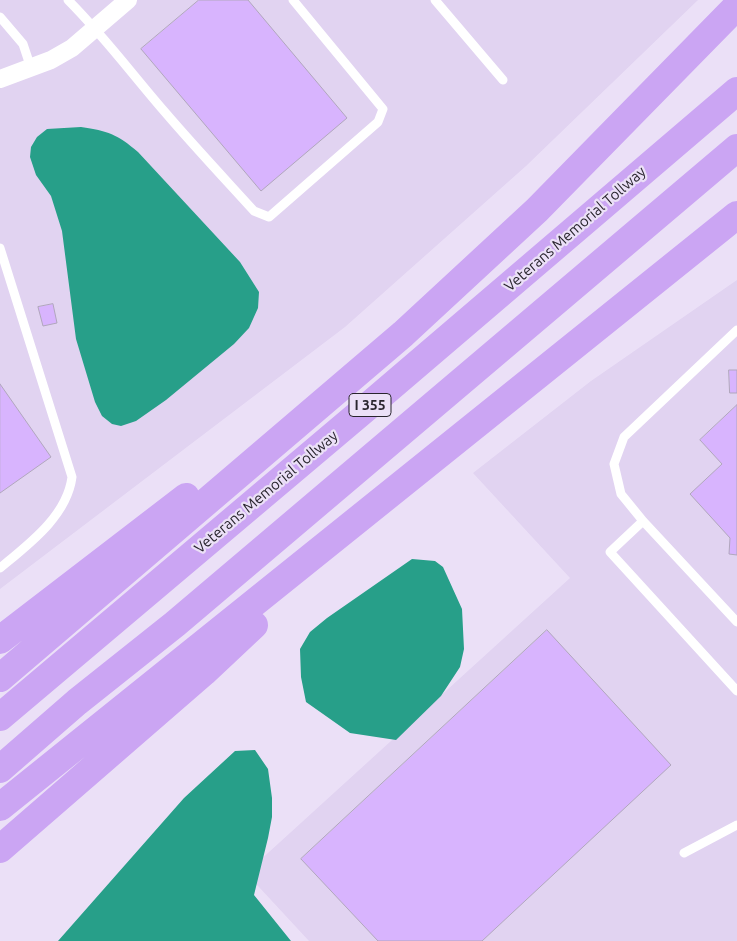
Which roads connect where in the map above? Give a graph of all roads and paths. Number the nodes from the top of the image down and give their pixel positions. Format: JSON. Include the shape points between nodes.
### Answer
{"nodes":[{"id":1,"x":68,"y":0,"type":"edge"},
{"id":2,"x":128,"y":0,"type":"edge"},
{"id":3,"x":293,"y":0,"type":"edge"},
{"id":4,"x":436,"y":0,"type":"edge"},
{"id":5,"x":737,"y":6,"type":"edge"},
{"id":6,"x":0,"y":17,"type":"edge"},
{"id":7,"x":96,"y":28,"type":"junction"},
{"id":8,"x":31,"y":68,"type":"junction"},
{"id":9,"x":0,"y":79,"type":"edge"},
{"id":10,"x":503,"y":80,"type":"dead end"},
{"id":11,"x":737,"y":91,"type":"edge"},
{"id":12,"x":737,"y":148,"type":"edge"},
{"id":13,"x":737,"y":215,"type":"edge"},
{"id":14,"x":0,"y":250,"type":"edge"},
{"id":15,"x":737,"y":330,"type":"edge"},
{"id":16,"x":403,"y":334,"type":"junction"},
{"id":17,"x":422,"y":469,"type":"junction"},
{"id":18,"x":643,"y":521,"type":"junction"},
{"id":19,"x":0,"y":568,"type":"edge"},
{"id":20,"x":737,"y":622,"type":"edge"},
{"id":21,"x":0,"y":640,"type":"edge"},
{"id":22,"x":0,"y":678,"type":"edge"},
{"id":23,"x":737,"y":691,"type":"edge"},
{"id":24,"x":0,"y":717,"type":"edge"},
{"id":25,"x":0,"y":769,"type":"edge"},
{"id":26,"x":0,"y":807,"type":"edge"},
{"id":27,"x":737,"y":825,"type":"edge"},
{"id":28,"x":0,"y":849,"type":"edge"},
{"id":29,"x":684,"y":853,"type":"dead end"}],
"edges":[{"from":1,"to":7,"type":"lane"},
{"from":2,"to":7,"type":"street"},
{"from":3,"to":7,"type":"lane","via":[[383,109],[378,122],[269,217],[254,211],[169,118]]},
{"from":4,"to":10,"type":"lane"},
{"from":5,"to":16,"type":"highway","via":[[537,210]]},
{"from":6,"to":8,"type":"lane","via":[[23,44]]},
{"from":7,"to":8,"type":"street","via":[[72,48]]},
{"from":8,"to":9,"type":"street"},
{"from":11,"to":24,"type":"highway","name":"Veterans Memorial Tollway","number":"I 355"},
{"from":12,"to":25,"type":"highway","number":"I 355"},
{"from":13,"to":17,"type":"highway"},
{"from":14,"to":19,"type":"lane","via":[[72,476],[71,489],[56,516]]},
{"from":15,"to":18,"type":"lane","via":[[624,437],[614,464],[619,487]]},
{"from":16,"to":21,"type":"highway"},
{"from":16,"to":22,"type":"highway"},
{"from":17,"to":26,"type":"highway"},
{"from":17,"to":28,"type":"highway","via":[[204,672]]},
{"from":18,"to":20,"type":"lane"},
{"from":18,"to":23,"type":"lane","via":[[610,552]]},
{"from":27,"to":29,"type":"lane"}]}
